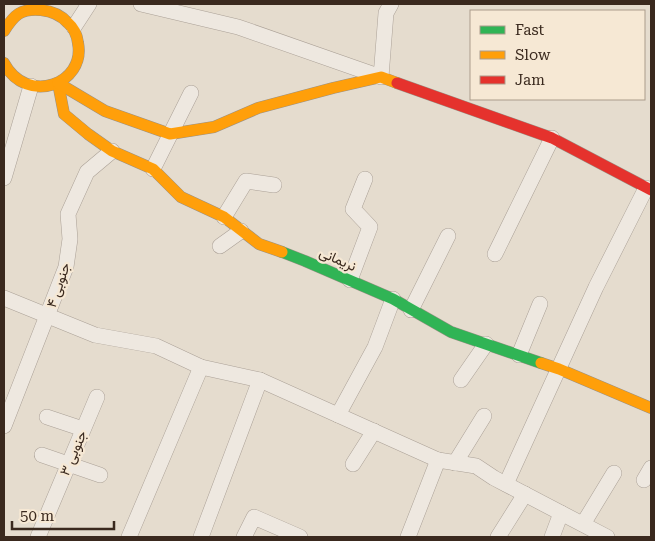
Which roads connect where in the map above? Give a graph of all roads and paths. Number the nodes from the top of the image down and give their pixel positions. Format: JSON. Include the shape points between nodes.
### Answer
{"nodes":[{"id":1,"x":89,"y":4,"type":"edge"},
{"id":2,"x":141,"y":4,"type":"edge"},
{"id":3,"x":391,"y":4,"type":"edge"},
{"id":4,"x":18,"y":7,"type":"edge"},
{"id":5,"x":195,"y":10,"type":"edge"},
{"id":6,"x":74,"y":27,"type":"junction"},
{"id":7,"x":4,"y":31,"type":"edge"},
{"id":8,"x":5,"y":69,"type":"edge"},
{"id":9,"x":381,"y":77,"type":"junction"},
{"id":10,"x":58,"y":83,"type":"junction"},
{"id":11,"x":31,"y":86,"type":"junction"},
{"id":12,"x":191,"y":93,"type":"dead end"},
{"id":13,"x":170,"y":134,"type":"junction"},
{"id":14,"x":552,"y":138,"type":"junction"},
{"id":15,"x":112,"y":151,"type":"junction"},
{"id":16,"x":153,"y":169,"type":"junction"},
{"id":17,"x":4,"y":178,"type":"edge"},
{"id":18,"x":365,"y":179,"type":"dead end"},
{"id":19,"x":274,"y":185,"type":"dead end"},
{"id":20,"x":649,"y":189,"type":"edge"},
{"id":21,"x":224,"y":217,"type":"junction"},
{"id":22,"x":241,"y":230,"type":"junction"},
{"id":23,"x":448,"y":236,"type":"dead end"},
{"id":24,"x":220,"y":246,"type":"dead end"},
{"id":25,"x":495,"y":254,"type":"dead end"},
{"id":26,"x":350,"y":280,"type":"junction"},
{"id":27,"x":4,"y":298,"type":"edge"},
{"id":28,"x":393,"y":299,"type":"junction"},
{"id":29,"x":540,"y":304,"type":"dead end"},
{"id":30,"x":411,"y":310,"type":"junction"},
{"id":31,"x":48,"y":316,"type":"junction"},
{"id":32,"x":486,"y":344,"type":"junction"},
{"id":33,"x":519,"y":355,"type":"junction"},
{"id":34,"x":201,"y":367,"type":"junction"},
{"id":35,"x":559,"y":369,"type":"junction"},
{"id":36,"x":260,"y":380,"type":"junction"},
{"id":37,"x":461,"y":380,"type":"dead end"},
{"id":38,"x":97,"y":397,"type":"dead end"},
{"id":39,"x":651,"y":408,"type":"edge"},
{"id":40,"x":338,"y":415,"type":"junction"},
{"id":41,"x":484,"y":416,"type":"dead end"},
{"id":42,"x":47,"y":417,"type":"dead end"},
{"id":43,"x":4,"y":426,"type":"edge"},
{"id":44,"x":83,"y":429,"type":"junction"},
{"id":45,"x":374,"y":431,"type":"junction"},
{"id":46,"x":42,"y":455,"type":"dead end"},
{"id":47,"x":438,"y":460,"type":"junction"},
{"id":48,"x":455,"y":463,"type":"junction"},
{"id":49,"x":68,"y":464,"type":"junction"},
{"id":50,"x":353,"y":464,"type":"dead end"},
{"id":51,"x":614,"y":472,"type":"dead end"},
{"id":52,"x":100,"y":475,"type":"dead end"},
{"id":53,"x":506,"y":484,"type":"junction"},
{"id":54,"x":525,"y":494,"type":"junction"},
{"id":55,"x":561,"y":513,"type":"junction"},
{"id":56,"x":583,"y":524,"type":"junction"},
{"id":57,"x":38,"y":537,"type":"edge"},
{"id":58,"x":129,"y":537,"type":"edge"},
{"id":59,"x":201,"y":537,"type":"edge"},
{"id":60,"x":244,"y":537,"type":"edge"},
{"id":61,"x":300,"y":537,"type":"edge"},
{"id":62,"x":408,"y":537,"type":"edge"},
{"id":63,"x":498,"y":537,"type":"edge"},
{"id":64,"x":552,"y":537,"type":"edge"},
{"id":65,"x":607,"y":537,"type":"edge"}],
"edges":[{"from":1,"to":6,"type":"street"},
{"from":2,"to":5,"type":"street"},
{"from":3,"to":9,"type":"street","via":[[386,13]]},
{"from":4,"to":6,"type":"street","via":[[55,10]]},
{"from":4,"to":7,"type":"street"},
{"from":5,"to":9,"type":"street"},
{"from":6,"to":10,"type":"street","via":[[79,51],[76,63],[69,75]]},
{"from":8,"to":11,"type":"street","via":[[18,81]]},
{"from":9,"to":13,"type":"street","via":[[258,108],[214,127]]},
{"from":9,"to":14,"type":"street"},
{"from":10,"to":11,"type":"street","via":[[45,87]]},
{"from":10,"to":13,"type":"street","via":[[105,111]]},
{"from":10,"to":15,"type":"street","name":"نریمانی","via":[[64,114]]},
{"from":11,"to":17,"type":"street"},
{"from":12,"to":13,"type":"street"},
{"from":13,"to":16,"type":"street"},
{"from":14,"to":20,"type":"street"},
{"from":14,"to":25,"type":"street"},
{"from":15,"to":16,"type":"street","name":"نریمانی"},
{"from":15,"to":31,"type":"street","name":"۴ جنوبی","via":[[87,172],[68,214],[70,239],[66,267]]},
{"from":16,"to":21,"type":"street","name":"نریمانی","via":[[180,196]]},
{"from":18,"to":26,"type":"street","via":[[353,209],[370,228]]},
{"from":19,"to":21,"type":"street","via":[[246,181]]},
{"from":20,"to":35,"type":"street","via":[[596,287]]},
{"from":21,"to":22,"type":"street","name":"نریمانی"},
{"from":22,"to":24,"type":"street"},
{"from":22,"to":26,"type":"street","name":"نریمانی","via":[[259,244]]},
{"from":23,"to":30,"type":"street"},
{"from":26,"to":28,"type":"street","name":"نریمانی"},
{"from":27,"to":31,"type":"street"},
{"from":28,"to":30,"type":"street","name":"نریمانی"},
{"from":28,"to":40,"type":"street","via":[[375,347]]},
{"from":29,"to":33,"type":"street"},
{"from":30,"to":32,"type":"street","name":"نریمانی","via":[[451,332]]},
{"from":31,"to":34,"type":"street","via":[[95,335],[156,346]]},
{"from":31,"to":43,"type":"street","name":"۴ جنوبی"},
{"from":32,"to":33,"type":"street","name":"نریمانی"},
{"from":32,"to":37,"type":"street"},
{"from":33,"to":35,"type":"street","name":"نریمانی"},
{"from":34,"to":36,"type":"street"},
{"from":34,"to":58,"type":"street"},
{"from":35,"to":39,"type":"street","name":"نریمانی"},
{"from":35,"to":53,"type":"street"},
{"from":36,"to":40,"type":"street"},
{"from":36,"to":59,"type":"street"},
{"from":38,"to":44,"type":"street","name":"۳ جنوبی"},
{"from":40,"to":45,"type":"street"},
{"from":41,"to":48,"type":"street"},
{"from":42,"to":44,"type":"street"},
{"from":44,"to":49,"type":"street","name":"۳ جنوبی"},
{"from":45,"to":47,"type":"street"},
{"from":45,"to":50,"type":"street"},
{"from":46,"to":49,"type":"street"},
{"from":47,"to":48,"type":"street"},
{"from":47,"to":62,"type":"street"},
{"from":48,"to":53,"type":"street","via":[[476,466]]},
{"from":49,"to":52,"type":"street"},
{"from":49,"to":57,"type":"street","name":"۳ جنوبی"},
{"from":51,"to":56,"type":"street"},
{"from":53,"to":54,"type":"street"},
{"from":54,"to":55,"type":"street"},
{"from":54,"to":63,"type":"street"},
{"from":55,"to":56,"type":"street"},
{"from":55,"to":64,"type":"street"},
{"from":56,"to":65,"type":"street"},
{"from":60,"to":61,"type":"street","via":[[254,517]]}]}
